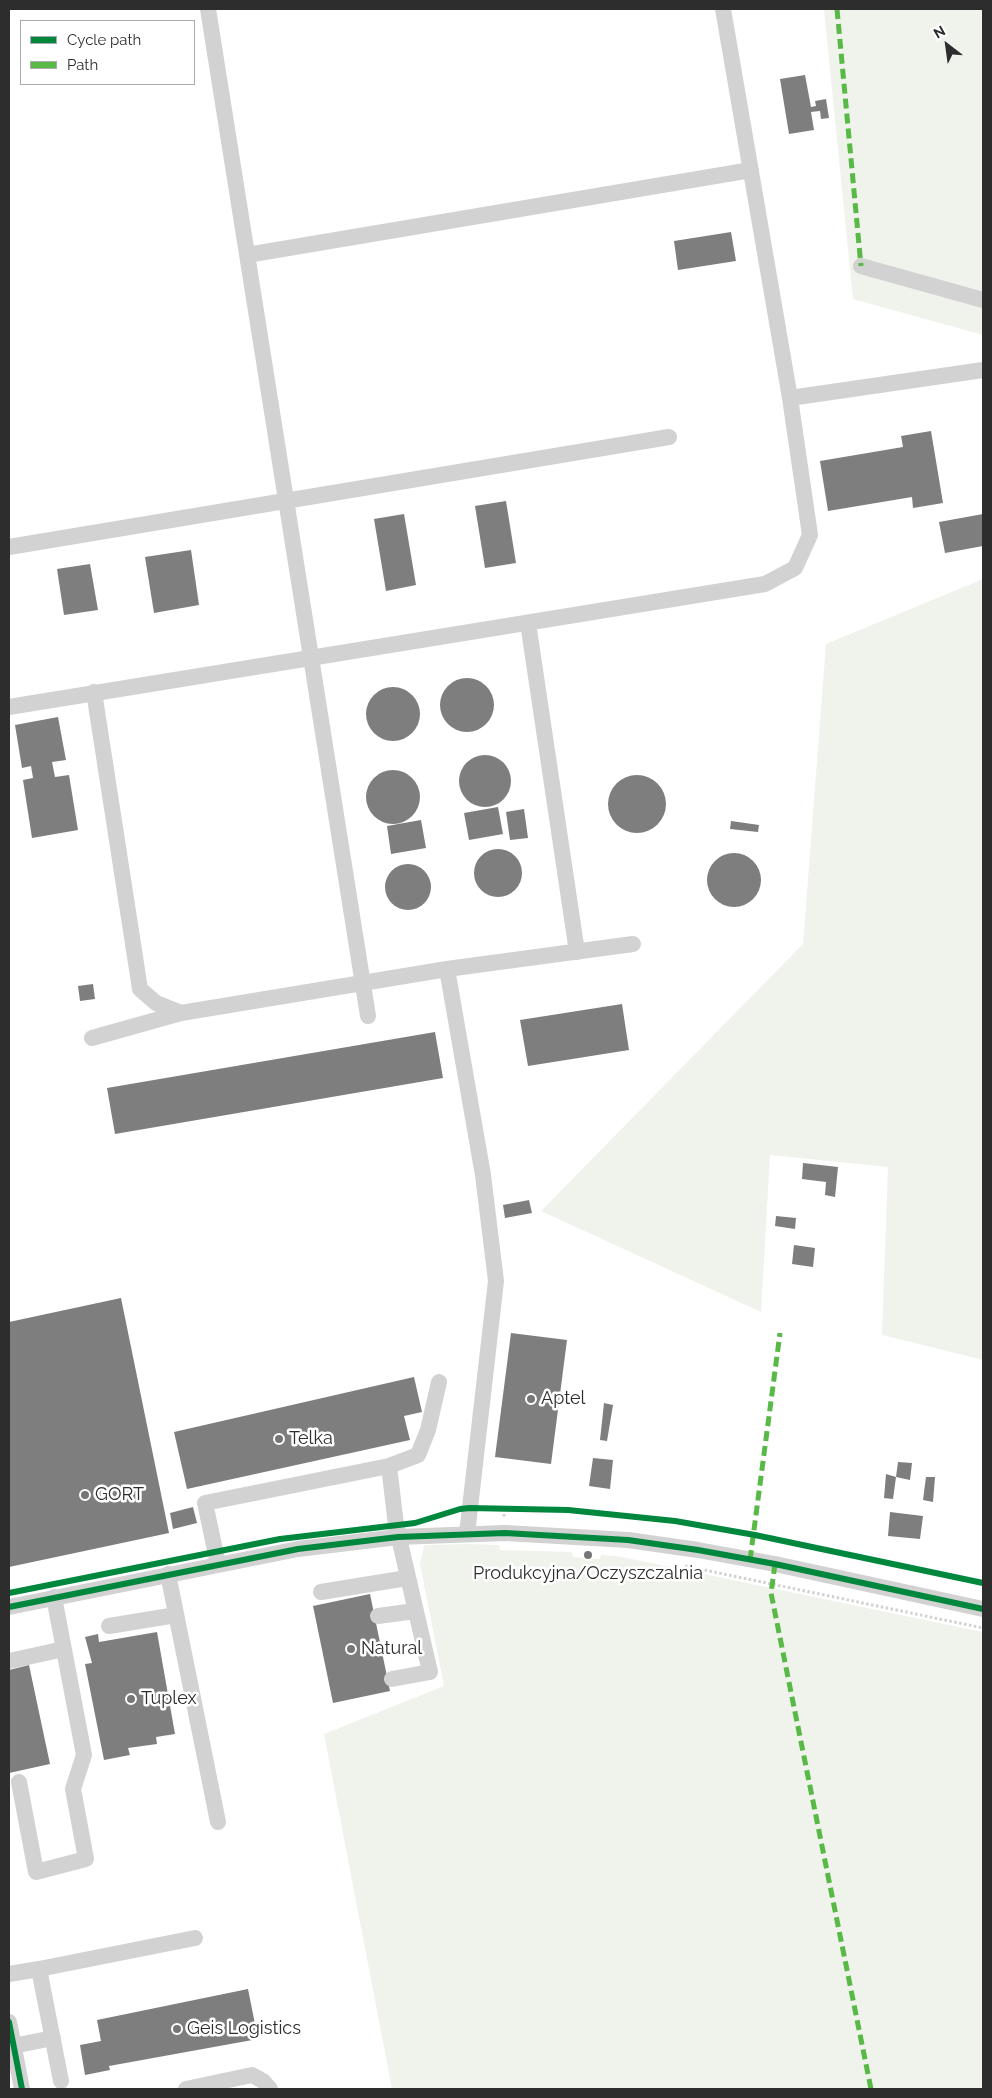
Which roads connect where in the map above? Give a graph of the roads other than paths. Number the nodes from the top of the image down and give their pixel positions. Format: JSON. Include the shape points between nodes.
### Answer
{"nodes":[{"id":1,"x":208,"y":9,"type":"edge"},
{"id":2,"x":723,"y":9,"type":"edge"},
{"id":3,"x":751,"y":170,"type":"junction"},
{"id":4,"x":247,"y":255,"type":"junction"},
{"id":5,"x":861,"y":266,"type":"dead end"},
{"id":6,"x":983,"y":300,"type":"edge"},
{"id":7,"x":983,"y":370,"type":"edge"},
{"id":8,"x":790,"y":398,"type":"junction"},
{"id":9,"x":669,"y":437,"type":"dead end"},
{"id":10,"x":287,"y":501,"type":"junction"},
{"id":11,"x":9,"y":547,"type":"edge"},
{"id":12,"x":528,"y":622,"type":"junction"},
{"id":13,"x":312,"y":657,"type":"junction"},
{"id":14,"x":94,"y":692,"type":"junction"},
{"id":15,"x":9,"y":707,"type":"edge"},
{"id":16,"x":633,"y":944,"type":"dead end"},
{"id":17,"x":577,"y":952,"type":"junction"},
{"id":18,"x":447,"y":969,"type":"junction"},
{"id":19,"x":363,"y":982,"type":"junction"},
{"id":20,"x":181,"y":1013,"type":"junction"},
{"id":21,"x":368,"y":1016,"type":"dead end"},
{"id":22,"x":92,"y":1038,"type":"dead end"},
{"id":23,"x":439,"y":1382,"type":"dead end"},
{"id":24,"x":388,"y":1466,"type":"junction"},
{"id":25,"x":467,"y":1534,"type":"junction"},
{"id":26,"x":398,"y":1537,"type":"junction"},
{"id":27,"x":218,"y":1564,"type":"junction"},
{"id":28,"x":168,"y":1574,"type":"junction"},
{"id":29,"x":407,"y":1578,"type":"junction"},
{"id":30,"x":321,"y":1592,"type":"dead end"},
{"id":31,"x":54,"y":1597,"type":"junction"},
{"id":32,"x":9,"y":1606,"type":"edge"},
{"id":33,"x":983,"y":1609,"type":"edge"},
{"id":34,"x":415,"y":1610,"type":"junction"},
{"id":35,"x":176,"y":1615,"type":"junction"},
{"id":36,"x":378,"y":1616,"type":"dead end"},
{"id":37,"x":108,"y":1626,"type":"dead end"},
{"id":38,"x":64,"y":1649,"type":"junction"},
{"id":39,"x":9,"y":1661,"type":"edge"},
{"id":40,"x":392,"y":1679,"type":"dead end"},
{"id":41,"x":19,"y":1782,"type":"dead end"},
{"id":42,"x":218,"y":1822,"type":"dead end"},
{"id":43,"x":195,"y":1938,"type":"dead end"},
{"id":44,"x":39,"y":1968,"type":"junction"},
{"id":45,"x":9,"y":1974,"type":"edge"},
{"id":46,"x":9,"y":2022,"type":"edge"},
{"id":47,"x":53,"y":2038,"type":"junction"},
{"id":48,"x":13,"y":2046,"type":"junction"},
{"id":49,"x":61,"y":2081,"type":"dead end"},
{"id":50,"x":22,"y":2089,"type":"edge"},
{"id":51,"x":186,"y":2089,"type":"edge"},
{"id":52,"x":270,"y":2089,"type":"edge"}],
"edges":[{"from":1,"to":4,"type":"street"},
{"from":2,"to":3,"type":"street"},
{"from":3,"to":4,"type":"street"},
{"from":3,"to":8,"type":"street"},
{"from":4,"to":10,"type":"street"},
{"from":5,"to":6,"type":"street"},
{"from":7,"to":8,"type":"street"},
{"from":8,"to":12,"type":"street","via":[[810,535],[795,568],[765,584]]},
{"from":9,"to":10,"type":"street"},
{"from":10,"to":11,"type":"street"},
{"from":10,"to":13,"type":"street"},
{"from":12,"to":13,"type":"street"},
{"from":12,"to":17,"type":"street"},
{"from":13,"to":14,"type":"street"},
{"from":13,"to":19,"type":"street"},
{"from":14,"to":15,"type":"street"},
{"from":14,"to":20,"type":"street","via":[[140,989],[156,1003]]},
{"from":16,"to":17,"type":"street"},
{"from":17,"to":18,"type":"street"},
{"from":18,"to":19,"type":"street"},
{"from":18,"to":25,"type":"street","via":[[490,1221],[496,1281]]},
{"from":19,"to":20,"type":"street"},
{"from":19,"to":21,"type":"street"},
{"from":20,"to":22,"type":"street"},
{"from":23,"to":24,"type":"street","via":[[428,1430],[418,1455]]},
{"from":24,"to":26,"type":"street"},
{"from":24,"to":27,"type":"street","via":[[206,1503]]},
{"from":25,"to":26,"type":"street"},
{"from":25,"to":33,"type":"street","via":[[628,1540],[698,1550]]},
{"from":26,"to":27,"type":"street","via":[[279,1552]]},
{"from":26,"to":29,"type":"street"},
{"from":27,"to":28,"type":"street"},
{"from":28,"to":31,"type":"street"},
{"from":28,"to":35,"type":"street"},
{"from":29,"to":30,"type":"street"},
{"from":29,"to":34,"type":"street"},
{"from":31,"to":32,"type":"street"},
{"from":31,"to":38,"type":"street"},
{"from":34,"to":36,"type":"street"},
{"from":34,"to":40,"type":"street","via":[[430,1672]]},
{"from":35,"to":37,"type":"street"},
{"from":35,"to":42,"type":"street"},
{"from":38,"to":39,"type":"street"},
{"from":38,"to":41,"type":"street","via":[[84,1755],[73,1789],[86,1859],[36,1872]]},
{"from":43,"to":44,"type":"street"},
{"from":44,"to":45,"type":"street"},
{"from":44,"to":47,"type":"street"},
{"from":46,"to":48,"type":"street"},
{"from":47,"to":48,"type":"street"},
{"from":47,"to":49,"type":"street"},
{"from":48,"to":50,"type":"street"},
{"from":51,"to":52,"type":"street","via":[[252,2075]]}]}
